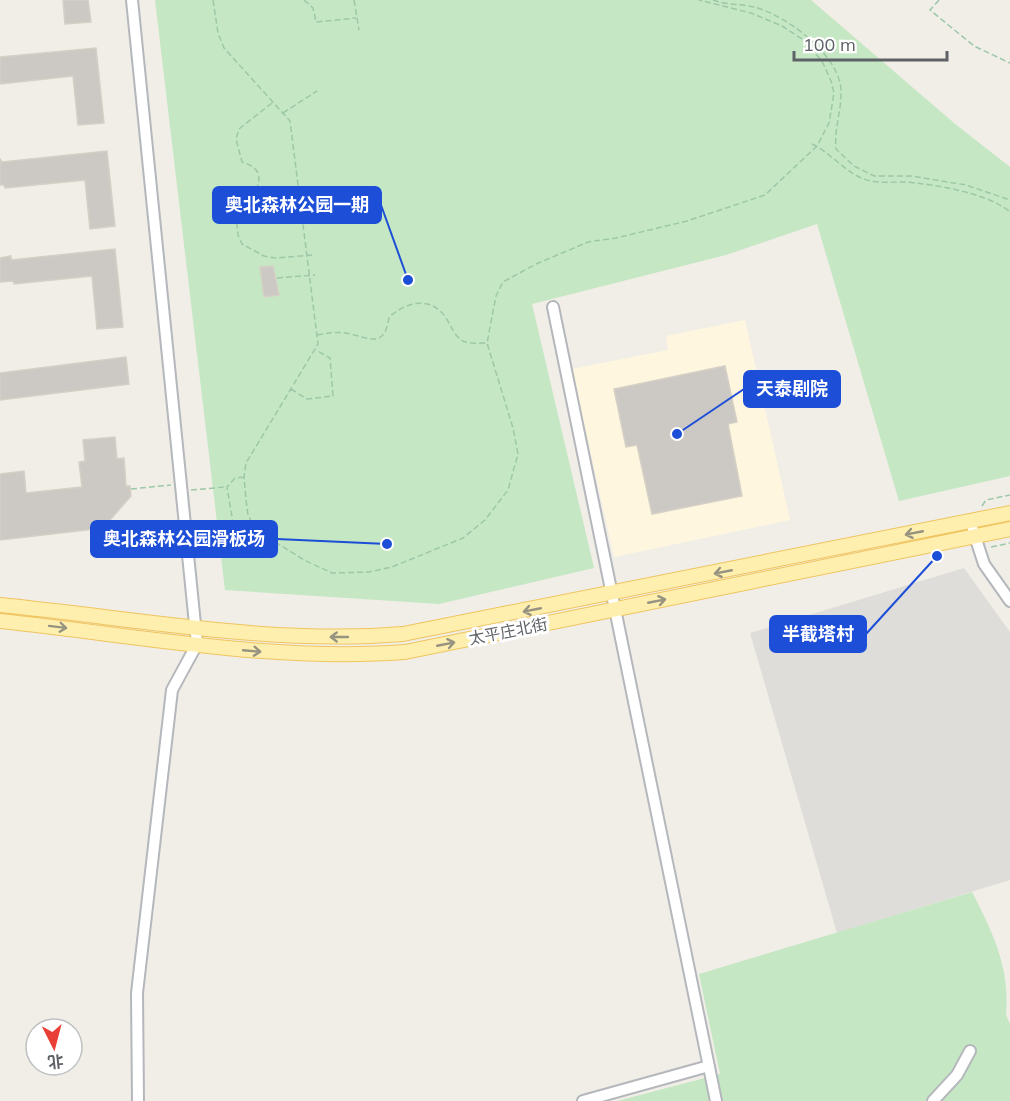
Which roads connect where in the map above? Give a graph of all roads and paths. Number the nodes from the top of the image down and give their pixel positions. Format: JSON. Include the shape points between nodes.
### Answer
{"nodes":[{"id":1,"x":132,"y":0,"type":"edge"},
{"id":2,"x":213,"y":0,"type":"edge"},
{"id":3,"x":304,"y":0,"type":"edge"},
{"id":4,"x":354,"y":0,"type":"edge"},
{"id":5,"x":699,"y":0,"type":"edge"},
{"id":6,"x":713,"y":0,"type":"edge"},
{"id":7,"x":939,"y":0,"type":"edge"},
{"id":8,"x":356,"y":18,"type":"junction"},
{"id":9,"x":359,"y":30,"type":"dead end"},
{"id":10,"x":1010,"y":63,"type":"edge"},
{"id":11,"x":318,"y":91,"type":"dead end"},
{"id":12,"x":272,"y":103,"type":"junction"},
{"id":13,"x":282,"y":113,"type":"junction"},
{"id":14,"x":812,"y":144,"type":"dead end"},
{"id":15,"x":817,"y":146,"type":"junction"},
{"id":16,"x":1010,"y":200,"type":"edge"},
{"id":17,"x":1010,"y":212,"type":"edge"},
{"id":18,"x":307,"y":254,"type":"junction"},
{"id":19,"x":312,"y":255,"type":"dead end"},
{"id":20,"x":309,"y":275,"type":"junction"},
{"id":21,"x":315,"y":275,"type":"dead end"},
{"id":22,"x":277,"y":278,"type":"dead end"},
{"id":23,"x":553,"y":307,"type":"dead end"},
{"id":24,"x":317,"y":335,"type":"junction"},
{"id":25,"x":487,"y":343,"type":"junction"},
{"id":26,"x":315,"y":350,"type":"junction"},
{"id":27,"x":291,"y":389,"type":"junction"},
{"id":28,"x":244,"y":477,"type":"junction"},
{"id":29,"x":181,"y":487,"type":"junction"},
{"id":30,"x":227,"y":487,"type":"junction"},
{"id":31,"x":131,"y":489,"type":"dead end"},
{"id":32,"x":1010,"y":495,"type":"edge"},
{"id":33,"x":1010,"y":513,"type":"edge"},
{"id":34,"x":972,"y":522,"type":"junction"},
{"id":35,"x":1010,"y":529,"type":"edge"},
{"id":36,"x":268,"y":537,"type":"junction"},
{"id":37,"x":977,"y":543,"type":"junction"},
{"id":38,"x":1010,"y":543,"type":"edge"},
{"id":39,"x":612,"y":594,"type":"junction"},
{"id":40,"x":1010,"y":601,"type":"edge"},
{"id":41,"x":0,"y":605,"type":"edge"},
{"id":42,"x":616,"y":610,"type":"junction"},
{"id":43,"x":0,"y":621,"type":"edge"},
{"id":44,"x":196,"y":628,"type":"junction"},
{"id":45,"x":197,"y":644,"type":"junction"},
{"id":46,"x":970,"y":1051,"type":"dead end"},
{"id":47,"x":709,"y":1066,"type":"junction"},
{"id":48,"x":138,"y":1101,"type":"edge"},
{"id":49,"x":583,"y":1101,"type":"edge"},
{"id":50,"x":716,"y":1101,"type":"edge"},
{"id":51,"x":933,"y":1101,"type":"edge"}],
"edges":[{"from":1,"to":29,"type":"street"},
{"from":2,"to":12,"type":"path","via":[[224,48]]},
{"from":3,"to":8,"type":"path","via":[[313,8],[316,22]]},
{"from":4,"to":8,"type":"path"},
{"from":5,"to":15,"type":"path","via":[[752,13],[782,26],[802,39],[822,62],[834,93],[830,123]]},
{"from":6,"to":16,"type":"path","via":[[756,8],[805,32],[829,63],[841,87],[834,131],[836,149],[854,166],[873,176],[912,176],[966,185]]},
{"from":7,"to":10,"type":"path","via":[[930,10],[974,46]]},
{"from":8,"to":9,"type":"path"},
{"from":11,"to":13,"type":"path"},
{"from":12,"to":13,"type":"path"},
{"from":12,"to":18,"type":"path","via":[[238,129],[238,153],[242,162],[252,165],[259,182],[252,198],[236,216],[238,235],[242,244],[264,256]]},
{"from":13,"to":18,"type":"path","via":[[290,121]]},
{"from":14,"to":15,"type":"path"},
{"from":15,"to":17,"type":"path","via":[[870,181],[906,182],[956,191],[998,201]]},
{"from":15,"to":25,"type":"path","via":[[765,195],[687,221],[576,246],[503,282],[496,296]]},
{"from":18,"to":19,"type":"path"},
{"from":18,"to":20,"type":"path"},
{"from":20,"to":21,"type":"path"},
{"from":20,"to":22,"type":"path"},
{"from":20,"to":24,"type":"path"},
{"from":23,"to":39,"type":"street"},
{"from":24,"to":25,"type":"path","via":[[334,332],[370,341],[380,338],[388,329],[389,317],[402,306],[423,303],[440,310],[464,342]]},
{"from":24,"to":26,"type":"path"},
{"from":25,"to":36,"type":"path","via":[[518,454],[508,490],[485,520],[463,538],[429,554],[369,572],[332,573]]},
{"from":26,"to":27,"type":"path"},
{"from":26,"to":27,"type":"path","via":[[330,358],[333,396],[307,399]]},
{"from":27,"to":28,"type":"path","via":[[246,463]]},
{"from":28,"to":30,"type":"path","via":[[235,478]]},
{"from":28,"to":36,"type":"path","via":[[248,515]]},
{"from":29,"to":30,"type":"path"},
{"from":29,"to":31,"type":"path"},
{"from":29,"to":44,"type":"street"},
{"from":30,"to":36,"type":"path","via":[[237,547],[242,553],[253,552]]},
{"from":32,"to":34,"type":"path","via":[[986,500]]},
{"from":33,"to":34,"type":"main road","name":"太平庄北街"},
{"from":34,"to":37,"type":"street"},
{"from":34,"to":39,"type":"main road","name":"太平庄北街","one_way":true},
{"from":35,"to":37,"type":"main road","name":"太平庄北街"},
{"from":37,"to":38,"type":"path"},
{"from":37,"to":40,"type":"street","via":[[984,564]]},
{"from":42,"to":37,"type":"main road","name":"太平庄北街","one_way":true},
{"from":39,"to":42,"type":"street"},
{"from":39,"to":44,"type":"main road","name":"太平庄北街","one_way":true,"via":[[392,635],[308,637]]},
{"from":41,"to":44,"type":"main road","name":"太平庄北街"},
{"from":45,"to":42,"type":"main road","name":"太平庄北街","one_way":true,"via":[[307,655],[405,652]]},
{"from":42,"to":47,"type":"street"},
{"from":43,"to":45,"type":"main road","name":"太平庄北街","one_way":true},
{"from":44,"to":45,"type":"street"},
{"from":45,"to":48,"type":"street","via":[[172,690],[137,993]]},
{"from":46,"to":51,"type":"street","via":[[957,1075]]},
{"from":47,"to":49,"type":"street"},
{"from":47,"to":50,"type":"street"}]}
